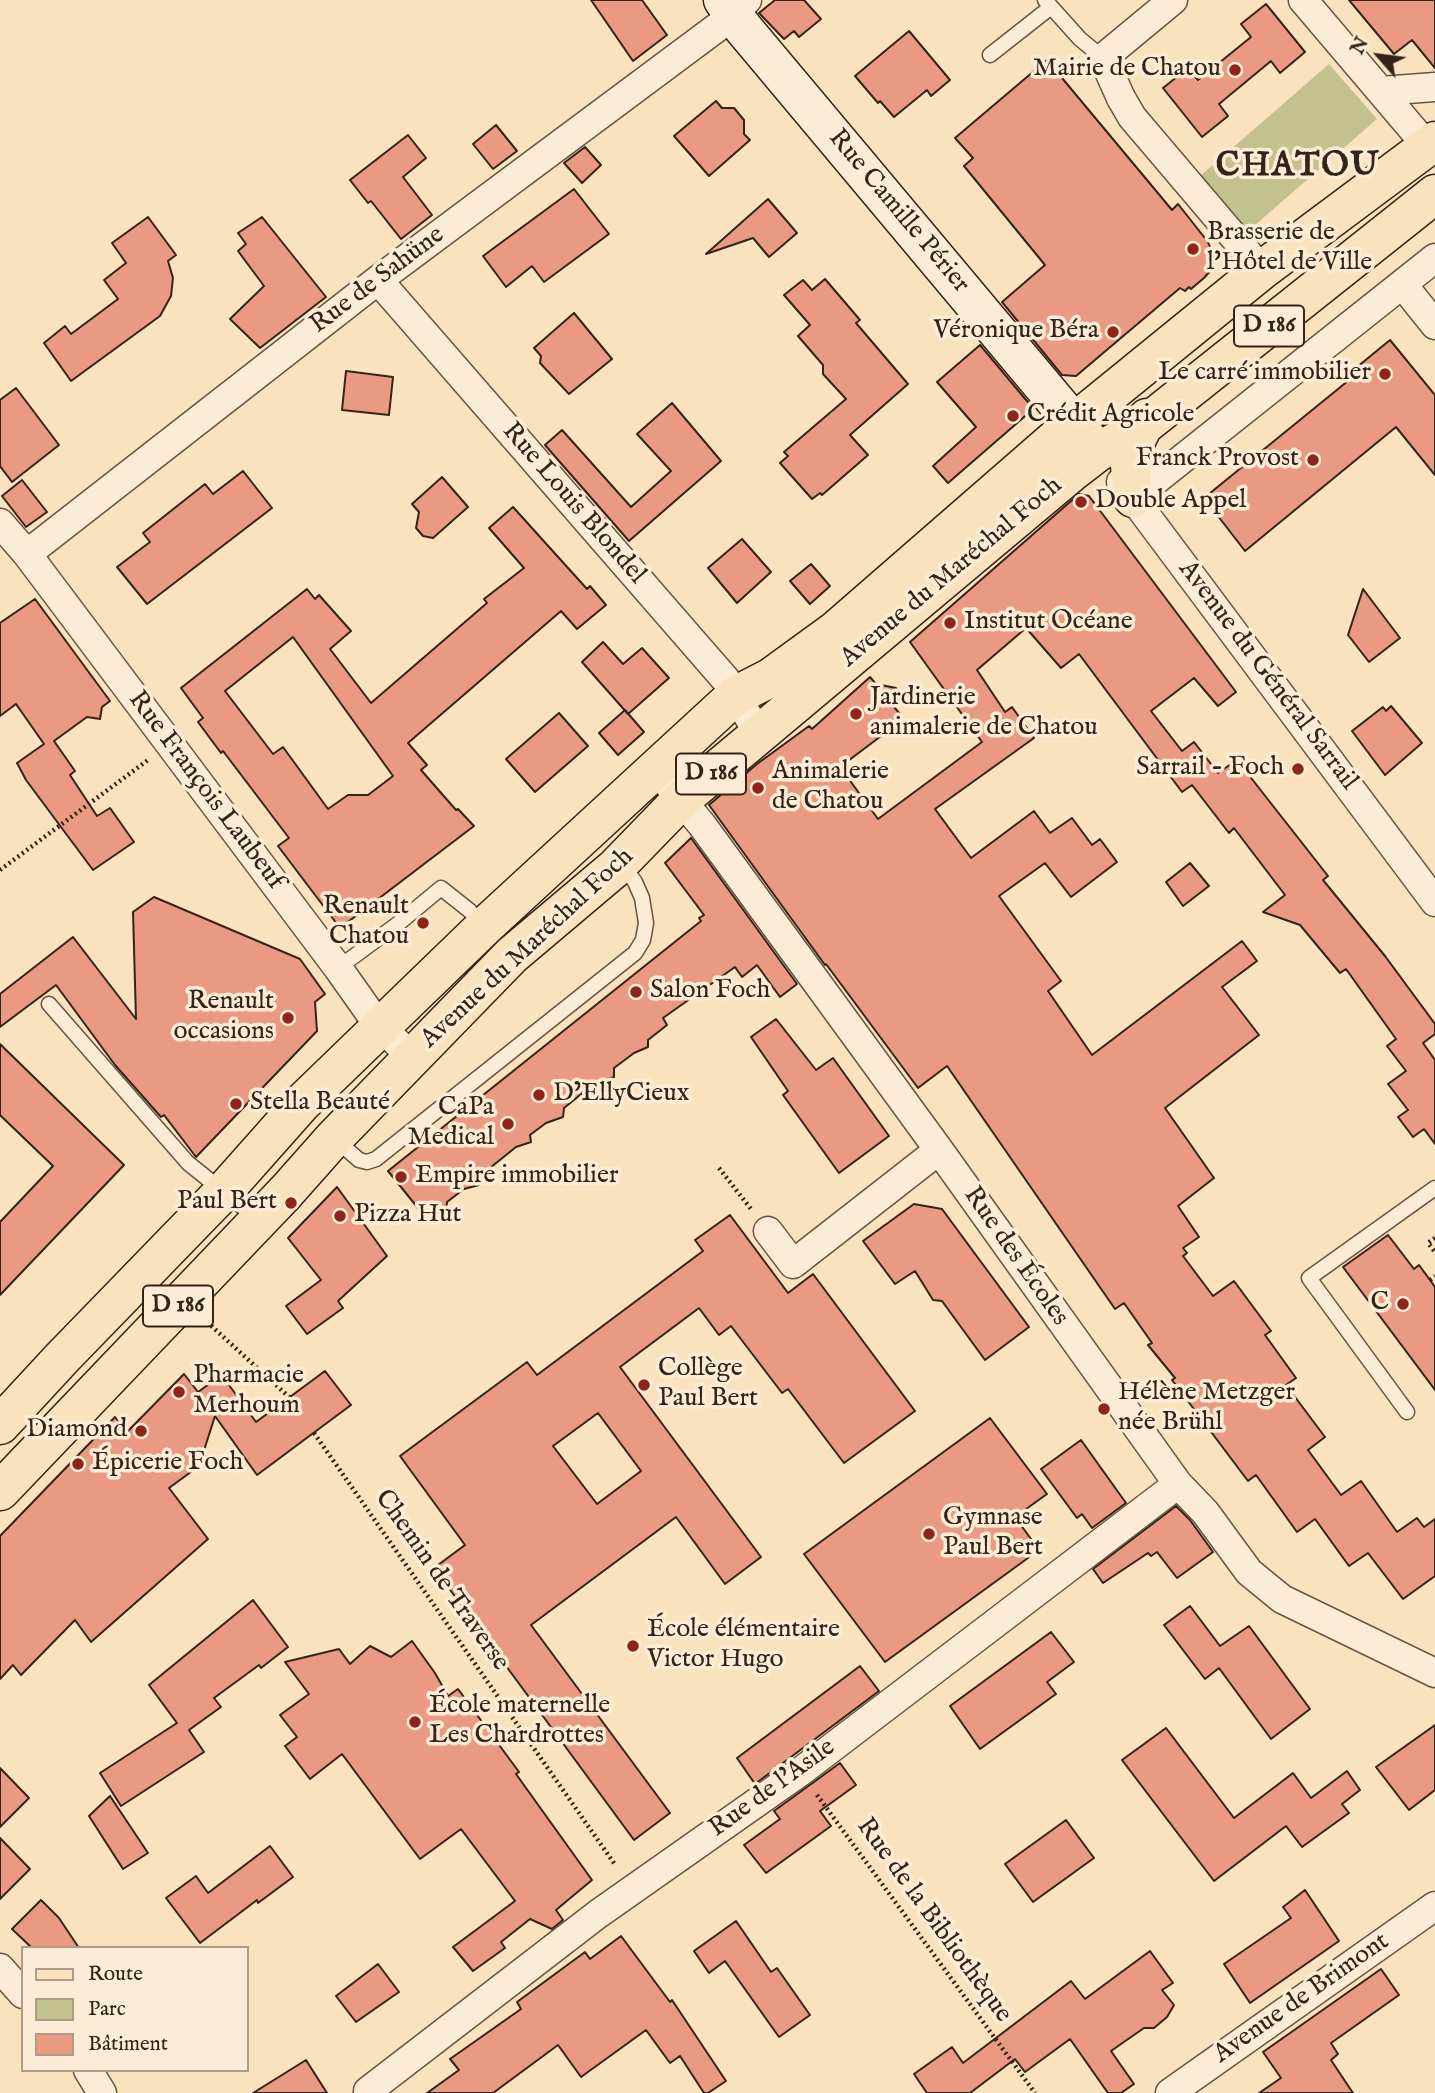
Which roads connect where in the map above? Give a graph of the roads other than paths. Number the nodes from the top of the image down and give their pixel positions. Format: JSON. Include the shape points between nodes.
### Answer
{"nodes":[{"id":1,"x":1303,"y":0,"type":"edge"},
{"id":2,"x":1171,"y":1,"type":"edge"},
{"id":3,"x":734,"y":4,"type":"edge"},
{"id":4,"x":1048,"y":4,"type":"edge"},
{"id":5,"x":990,"y":55,"type":"dead end"},
{"id":6,"x":1103,"y":58,"type":"junction"},
{"id":7,"x":1435,"y":86,"type":"edge"},
{"id":8,"x":1381,"y":90,"type":"junction"},
{"id":9,"x":1431,"y":144,"type":"edge"},
{"id":10,"x":1435,"y":194,"type":"edge"},
{"id":11,"x":1357,"y":197,"type":"junction"},
{"id":12,"x":1435,"y":258,"type":"edge"},
{"id":13,"x":1262,"y":270,"type":"junction"},
{"id":14,"x":378,"y":279,"type":"junction"},
{"id":15,"x":1403,"y":285,"type":"junction"},
{"id":16,"x":1435,"y":325,"type":"edge"},
{"id":17,"x":1075,"y":422,"type":"junction"},
{"id":18,"x":1142,"y":427,"type":"junction"},
{"id":19,"x":1098,"y":452,"type":"junction"},
{"id":20,"x":1133,"y":498,"type":"junction"},
{"id":21,"x":0,"y":523,"type":"edge"},
{"id":22,"x":27,"y":554,"type":"junction"},
{"id":23,"x":735,"y":696,"type":"junction"},
{"id":24,"x":759,"y":734,"type":"junction"},
{"id":25,"x":656,"y":769,"type":"junction"},
{"id":26,"x":682,"y":799,"type":"junction"},
{"id":27,"x":621,"y":862,"type":"junction"},
{"id":28,"x":1435,"y":902,"type":"edge"},
{"id":29,"x":498,"y":941,"type":"junction"},
{"id":30,"x":338,"y":968,"type":"junction"},
{"id":31,"x":49,"y":1004,"type":"dead end"},
{"id":32,"x":380,"y":1026,"type":"junction"},
{"id":33,"x":412,"y":1058,"type":"junction"},
{"id":34,"x":334,"y":1139,"type":"junction"},
{"id":35,"x":939,"y":1150,"type":"junction"},
{"id":36,"x":1435,"y":1188,"type":"edge"},
{"id":37,"x":224,"y":1191,"type":"junction"},
{"id":38,"x":259,"y":1220,"type":"junction"},
{"id":39,"x":768,"y":1231,"type":"road end"},
{"id":40,"x":1407,"y":1412,"type":"dead end"},
{"id":41,"x":0,"y":1425,"type":"edge"},
{"id":42,"x":1178,"y":1484,"type":"junction"},
{"id":43,"x":0,"y":1491,"type":"edge"},
{"id":44,"x":1435,"y":1673,"type":"edge"},
{"id":45,"x":1435,"y":1906,"type":"edge"},
{"id":46,"x":0,"y":1968,"type":"edge"},
{"id":47,"x":21,"y":1992,"type":"edge"},
{"id":48,"x":89,"y":2072,"type":"edge"},
{"id":49,"x":102,"y":2093,"type":"edge"},
{"id":50,"x":368,"y":2093,"type":"edge"},
{"id":51,"x":1170,"y":2093,"type":"edge"}],
"edges":[{"from":1,"to":8,"type":"street"},
{"from":2,"to":6,"type":"street"},
{"from":3,"to":14,"type":"street","name":"Rue de Sahüne","via":[[719,26]]},
{"from":3,"to":17,"type":"street","name":"Rue Camille Périer","via":[[743,29]]},
{"from":4,"to":5,"type":"lane"},
{"from":4,"to":6,"type":"lane"},
{"from":6,"to":13,"type":"street","via":[[1132,117]]},
{"from":7,"to":8,"type":"street"},
{"from":8,"to":9,"type":"street"},
{"from":9,"to":11,"type":"main road","name":"Avenue du Maréchal Foch","number":"D 186"},
{"from":10,"to":18,"type":"main road","name":"Avenue du Maréchal Foch","number":"D 186"},
{"from":11,"to":13,"type":"main road","name":"Avenue du Maréchal Foch","number":"D 186"},
{"from":11,"to":18,"type":"main road","number":"D 186","via":[[1294,276],[1177,372]]},
{"from":12,"to":15,"type":"street"},
{"from":13,"to":17,"type":"main road","name":"Avenue du Maréchal Foch","number":"D 186"},
{"from":14,"to":22,"type":"street","name":"Rue de Sahüne"},
{"from":14,"to":23,"type":"street","name":"Rue Louis Blondel"},
{"from":15,"to":16,"type":"street"},
{"from":15,"to":20,"type":"street"},
{"from":17,"to":19,"type":"street"},
{"from":17,"to":23,"type":"main road","name":"Avenue du Maréchal Foch","number":"D 186","via":[[836,630],[771,678]]},
{"from":18,"to":19,"type":"main road","name":"Avenue du Maréchal Foch","number":"D 186"},
{"from":18,"to":20,"type":"main road","number":"D 186","via":[[1129,456]]},
{"from":19,"to":20,"type":"street","name":"Avenue du Général Sarrail"},
{"from":19,"to":24,"type":"main road","name":"Avenue du Maréchal Foch","number":"D 186"},
{"from":20,"to":28,"type":"street","name":"Avenue du Général Sarrail"},
{"from":21,"to":22,"type":"street","name":"Rue François Laubeuf"},
{"from":22,"to":30,"type":"street","name":"Rue François Laubeuf"},
{"from":23,"to":24,"type":"street","name":"Rue Louis Blondel"},
{"from":23,"to":25,"type":"main road","name":"Avenue du Maréchal Foch","number":"D 186"},
{"from":24,"to":26,"type":"main road","name":"Avenue du Maréchal Foch","number":"D 186"},
{"from":25,"to":26,"type":"street","name":"Rue des Écoles"},
{"from":25,"to":29,"type":"main road","name":"Avenue du Maréchal Foch","number":"D 186"},
{"from":26,"to":27,"type":"main road","name":"Avenue du Maréchal Foch","number":"D 186"},
{"from":26,"to":35,"type":"street","name":"Rue des Écoles"},
{"from":27,"to":29,"type":"main road","name":"Avenue du Maréchal Foch","number":"D 186"},
{"from":27,"to":34,"type":"lane","via":[[642,898],[643,940],[635,953],[376,1159],[359,1160]]},
{"from":29,"to":30,"type":"lane","via":[[441,887]]},
{"from":29,"to":32,"type":"main road","name":"Avenue du Maréchal Foch","number":"D 186"},
{"from":29,"to":33,"type":"main road","name":"Avenue du Maréchal Foch","number":"D 186"},
{"from":30,"to":32,"type":"street","name":"Rue François Laubeuf"},
{"from":31,"to":37,"type":"lane","via":[[188,1163]]},
{"from":32,"to":33,"type":"street","name":"Rue François Laubeuf"},
{"from":32,"to":37,"type":"main road","name":"Avenue du Maréchal Foch","number":"D 186","via":[[303,1102]]},
{"from":33,"to":34,"type":"main road","name":"Avenue du Maréchal Foch","number":"D 186"},
{"from":34,"to":38,"type":"main road","name":"Avenue du Maréchal Foch","number":"D 186"},
{"from":35,"to":39,"type":"street","via":[[793,1264]]},
{"from":35,"to":42,"type":"street","name":"Rue des Écoles"},
{"from":36,"to":40,"type":"lane","via":[[1309,1278]]},
{"from":37,"to":38,"type":"lane"},
{"from":37,"to":41,"type":"main road","name":"Avenue du Maréchal Foch","number":"D 186"},
{"from":38,"to":43,"type":"main road","name":"Avenue du Maréchal Foch","number":"D 186"},
{"from":42,"to":44,"type":"street","name":"Rue des Écoles","via":[[1249,1572],[1282,1600]]},
{"from":42,"to":50,"type":"street","name":"Rue de l'Asile","via":[[800,1772],[632,1889]]},
{"from":45,"to":51,"type":"street","name":"Avenue de Brimont"},
{"from":46,"to":47,"type":"street"},
{"from":48,"to":49,"type":"street"}]}
